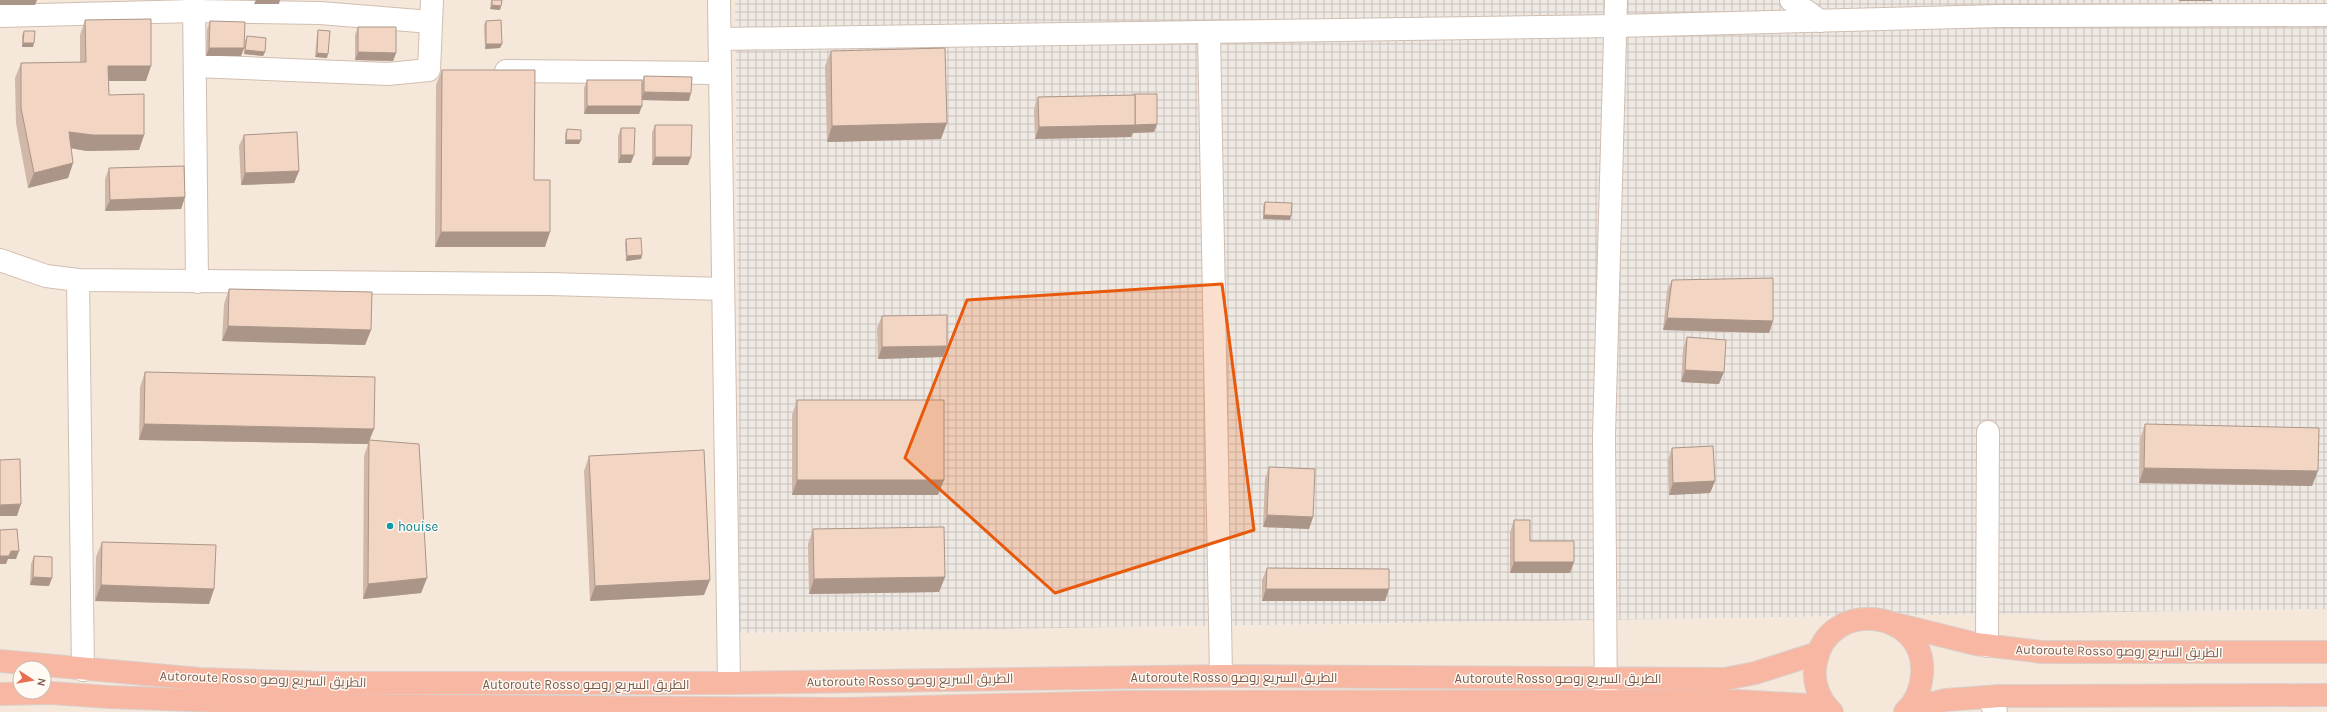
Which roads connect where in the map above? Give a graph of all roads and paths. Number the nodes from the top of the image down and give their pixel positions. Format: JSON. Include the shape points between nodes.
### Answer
{"nodes":[{"id":1,"x":432,"y":0,"type":"edge"},
{"id":2,"x":719,"y":0,"type":"edge"},
{"id":3,"x":1616,"y":0,"type":"edge"},
{"id":4,"x":1791,"y":0,"type":"edge"},
{"id":5,"x":194,"y":6,"type":"edge"},
{"id":6,"x":2000,"y":8,"type":"edge"},
{"id":7,"x":2327,"y":15,"type":"edge"},
{"id":8,"x":0,"y":16,"type":"edge"},
{"id":9,"x":1820,"y":21,"type":"junction"},
{"id":10,"x":431,"y":22,"type":"junction"},
{"id":11,"x":1616,"y":26,"type":"junction"},
{"id":12,"x":1209,"y":32,"type":"junction"},
{"id":13,"x":720,"y":39,"type":"junction"},
{"id":14,"x":194,"y":66,"type":"junction"},
{"id":15,"x":429,"y":70,"type":"junction"},
{"id":16,"x":452,"y":70,"type":"edge"},
{"id":17,"x":484,"y":70,"type":"edge"},
{"id":18,"x":720,"y":73,"type":"junction"},
{"id":19,"x":0,"y":260,"type":"edge"},
{"id":20,"x":78,"y":280,"type":"junction"},
{"id":21,"x":197,"y":282,"type":"junction"},
{"id":22,"x":723,"y":289,"type":"junction"},
{"id":23,"x":1988,"y":432,"type":"dead end"},
{"id":24,"x":1891,"y":623,"type":"junction"},
{"id":25,"x":1987,"y":646,"type":"junction"},
{"id":26,"x":2327,"y":652,"type":"edge"},
{"id":27,"x":1818,"y":653,"type":"junction"},
{"id":28,"x":0,"y":661,"type":"edge"},
{"id":29,"x":83,"y":670,"type":"junction"},
{"id":30,"x":1221,"y":676,"type":"junction"},
{"id":31,"x":1606,"y":678,"type":"junction"},
{"id":32,"x":729,"y":683,"type":"junction"},
{"id":33,"x":0,"y":694,"type":"edge"},
{"id":34,"x":2327,"y":695,"type":"edge"},
{"id":35,"x":1991,"y":704,"type":"edge"},
{"id":36,"x":200,"y":706,"type":"edge"},
{"id":37,"x":1219,"y":706,"type":"edge"},
{"id":38,"x":1122,"y":707,"type":"edge"},
{"id":39,"x":1606,"y":707,"type":"edge"},
{"id":40,"x":1738,"y":707,"type":"edge"},
{"id":41,"x":442,"y":709,"type":"edge"},
{"id":42,"x":537,"y":709,"type":"edge"},
{"id":43,"x":729,"y":710,"type":"edge"},
{"id":44,"x":1830,"y":710,"type":"edge"},
{"id":45,"x":844,"y":711,"type":"edge"},
{"id":46,"x":1907,"y":711,"type":"edge"}],
"edges":[{"from":1,"to":10,"type":"street"},
{"from":2,"to":13,"type":"street"},
{"from":3,"to":11,"type":"street"},
{"from":4,"to":9,"type":"street"},
{"from":5,"to":8,"type":"street"},
{"from":5,"to":10,"type":"street"},
{"from":5,"to":14,"type":"street"},
{"from":6,"to":7,"type":"street"},
{"from":6,"to":9,"type":"street"},
{"from":9,"to":11,"type":"street"},
{"from":10,"to":15,"type":"street"},
{"from":11,"to":12,"type":"street"},
{"from":11,"to":31,"type":"street","via":[[1604,435]]},
{"from":12,"to":13,"type":"street"},
{"from":12,"to":30,"type":"street"},
{"from":13,"to":18,"type":"street"},
{"from":14,"to":15,"type":"street","via":[[388,74]]},
{"from":14,"to":21,"type":"street"},
{"from":15,"to":16,"type":"street"},
{"from":17,"to":18,"type":"street"},
{"from":18,"to":22,"type":"street"},
{"from":19,"to":20,"type":"street","via":[[46,276]]},
{"from":20,"to":21,"type":"street"},
{"from":20,"to":29,"type":"street"},
{"from":21,"to":22,"type":"street","via":[[550,284]]},
{"from":22,"to":32,"type":"street"},
{"from":23,"to":25,"type":"street"},
{"from":24,"to":25,"type":"highway","name":"Autoroute Rosso الطريق السريع روصو"},
{"from":24,"to":27,"type":"highway","name":"Autoroute Rosso الطريق السريع روصو","via":[[1872,618],[1853,620],[1836,629]]},
{"from":24,"to":46,"type":"highway","via":[[1911,639],[1921,662],[1920,688]]},
{"from":25,"to":26,"type":"highway","name":"Autoroute Rosso الطريق السريع روصو","via":[[2042,652]]},
{"from":27,"to":31,"type":"highway","name":"Autoroute Rosso الطريق السريع روصو","via":[[1726,679]]},
{"from":27,"to":44,"type":"highway","via":[[1815,682],[1818,692]]},
{"from":28,"to":29,"type":"highway","name":"Autoroute Rosso الطريق السريع روصو"},
{"from":29,"to":32,"type":"highway","name":"Autoroute Rosso الطريق السريع روصو","via":[[200,679],[323,683]]},
{"from":30,"to":31,"type":"highway","name":"Autoroute Rosso الطريق السريع روصو"},
{"from":30,"to":32,"type":"highway","name":"Autoroute Rosso الطريق السريع روصو"},
{"from":31,"to":39,"type":"street"},
{"from":33,"to":36,"type":"highway","name":"Autoroute Rosso الطريق السريع روصو","via":[[51,693]]},
{"from":34,"to":35,"type":"highway","via":[[2039,695]]},
{"from":35,"to":46,"type":"highway","via":[[1946,700]]},
{"from":36,"to":41,"type":"highway","name":"Autoroute Rosso الطريق السريع روصو","via":[[323,705]]},
{"from":37,"to":38,"type":"highway","name":"Autoroute Rosso الطريق السريع روصو"},
{"from":37,"to":39,"type":"highway","name":"Autoroute Rosso الطريق السريع روصو"},
{"from":38,"to":45,"type":"highway","name":"Autoroute Rosso الطريق السريع روصو"},
{"from":39,"to":40,"type":"highway","name":"Autoroute Rosso الطريق السريع روصو"},
{"from":40,"to":44,"type":"highway","name":"Autoroute Rosso الطريق السريع روصو","via":[[1807,705]]},
{"from":41,"to":42,"type":"highway","name":"Autoroute Rosso الطريق السريع روصو"},
{"from":42,"to":43,"type":"highway","name":"Autoroute Rosso الطريق السريع روصو"},
{"from":43,"to":45,"type":"highway","name":"Autoroute Rosso الطريق السريع روصو"}]}
